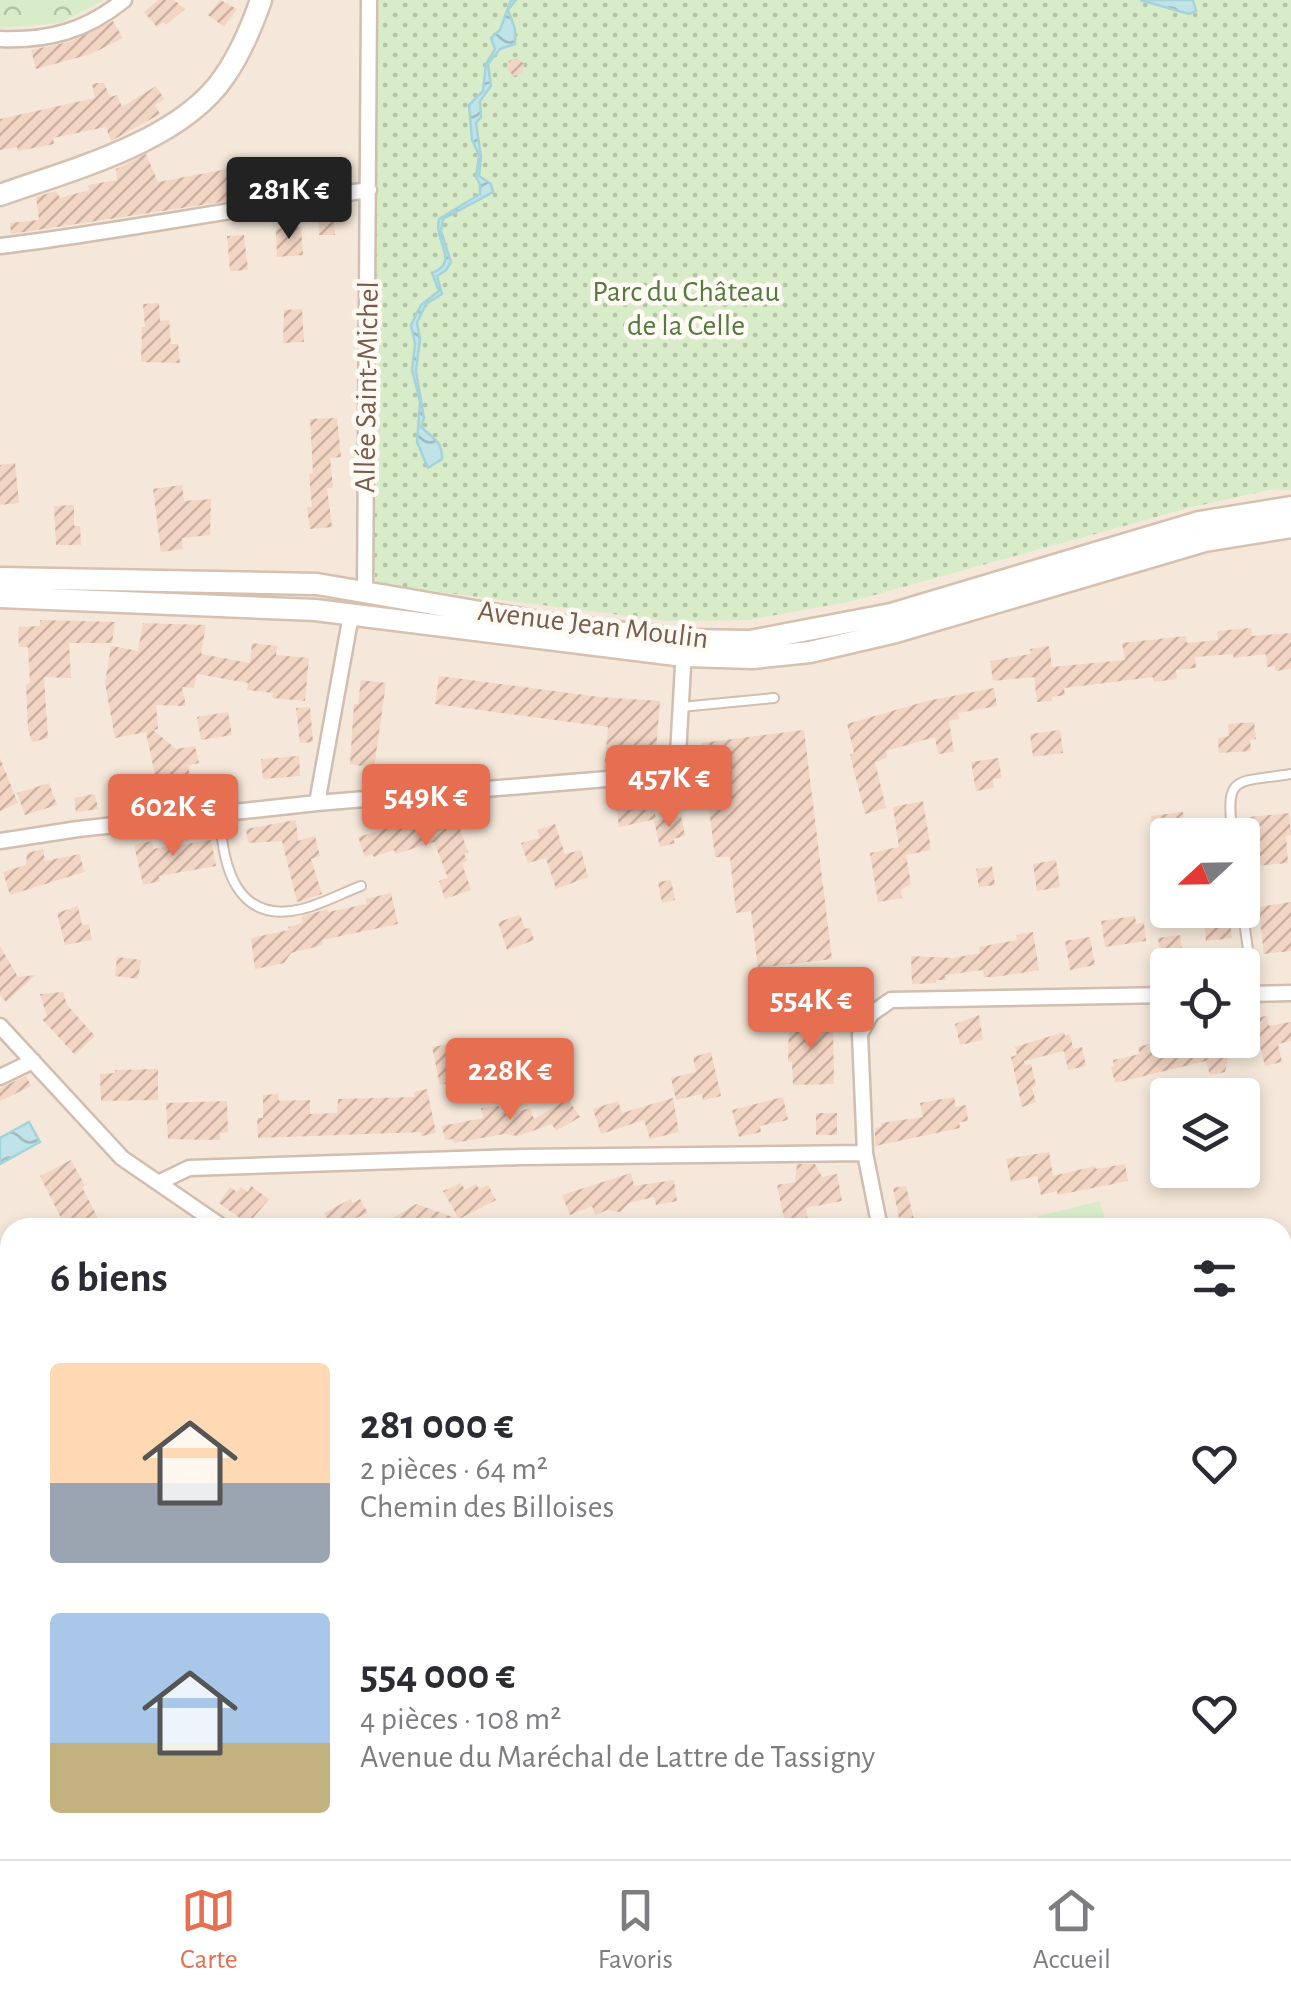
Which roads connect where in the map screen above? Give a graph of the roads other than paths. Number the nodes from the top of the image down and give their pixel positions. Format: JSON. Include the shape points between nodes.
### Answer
{"nodes":[{"id":1,"x":124,"y":0,"type":"edge"},
{"id":2,"x":261,"y":0,"type":"edge"},
{"id":3,"x":368,"y":0,"type":"edge"},
{"id":4,"x":0,"y":39,"type":"edge"},
{"id":5,"x":369,"y":190,"type":"junction"},
{"id":6,"x":0,"y":196,"type":"edge"},
{"id":7,"x":0,"y":246,"type":"edge"},
{"id":8,"x":1291,"y":508,"type":"edge"},
{"id":9,"x":1291,"y":527,"type":"edge"},
{"id":10,"x":0,"y":578,"type":"edge"},
{"id":11,"x":365,"y":594,"type":"junction"},
{"id":12,"x":0,"y":597,"type":"edge"},
{"id":13,"x":351,"y":615,"type":"junction"},
{"id":14,"x":684,"y":648,"type":"junction"},
{"id":15,"x":774,"y":698,"type":"dead end"},
{"id":16,"x":681,"y":707,"type":"junction"},
{"id":17,"x":1291,"y":774,"type":"edge"},
{"id":18,"x":317,"y":803,"type":"junction"},
{"id":19,"x":220,"y":814,"type":"junction"},
{"id":20,"x":1231,"y":818,"type":"edge"},
{"id":21,"x":0,"y":842,"type":"edge"},
{"id":22,"x":361,"y":886,"type":"dead end"},
{"id":23,"x":1291,"y":993,"type":"edge"},
{"id":24,"x":1260,"y":994,"type":"edge"},
{"id":25,"x":1150,"y":995,"type":"edge"},
{"id":26,"x":0,"y":1026,"type":"edge"},
{"id":27,"x":33,"y":1061,"type":"junction"},
{"id":28,"x":0,"y":1078,"type":"edge"},
{"id":29,"x":865,"y":1154,"type":"junction"},
{"id":30,"x":160,"y":1182,"type":"junction"},
{"id":31,"x":210,"y":1218,"type":"edge"},
{"id":32,"x":878,"y":1218,"type":"edge"}],
"edges":[{"from":1,"to":4,"type":"street","via":[[67,33]]},
{"from":2,"to":6,"type":"main road","via":[[223,79],[195,107],[117,152]]},
{"from":3,"to":5,"type":"street","name":"Allée Saint-Michel"},
{"from":5,"to":7,"type":"street"},
{"from":5,"to":11,"type":"street","name":"Allée Saint-Michel"},
{"from":8,"to":14,"type":"main road","name":"Avenue Jean Moulin","via":[[1199,522],[890,614]]},
{"from":9,"to":14,"type":"main road","name":"Avenue Jean Moulin","via":[[1204,540],[810,652],[753,658]]},
{"from":10,"to":11,"type":"main road","name":"Avenue Jean Moulin","via":[[317,584]]},
{"from":11,"to":14,"type":"main road","name":"Avenue Jean Moulin"},
{"from":12,"to":13,"type":"main road","name":"Avenue Jean Moulin"},
{"from":13,"to":14,"type":"main road","name":"Avenue Jean Moulin"},
{"from":13,"to":18,"type":"street"},
{"from":14,"to":16,"type":"street"},
{"from":15,"to":16,"type":"lane"},
{"from":16,"to":18,"type":"street","via":[[678,756],[672,768],[656,775]]},
{"from":17,"to":20,"type":"lane","via":[[1234,787]]},
{"from":18,"to":19,"type":"street"},
{"from":19,"to":21,"type":"street"},
{"from":19,"to":22,"type":"lane","via":[[231,878],[254,906],[303,909]]},
{"from":23,"to":24,"type":"street"},
{"from":25,"to":29,"type":"street","via":[[891,1000],[871,1014],[860,1034]]},
{"from":26,"to":27,"type":"street"},
{"from":27,"to":28,"type":"street"},
{"from":27,"to":30,"type":"street","via":[[122,1158]]},
{"from":29,"to":30,"type":"street","via":[[189,1168]]},
{"from":29,"to":32,"type":"street"},
{"from":30,"to":31,"type":"street"}]}
